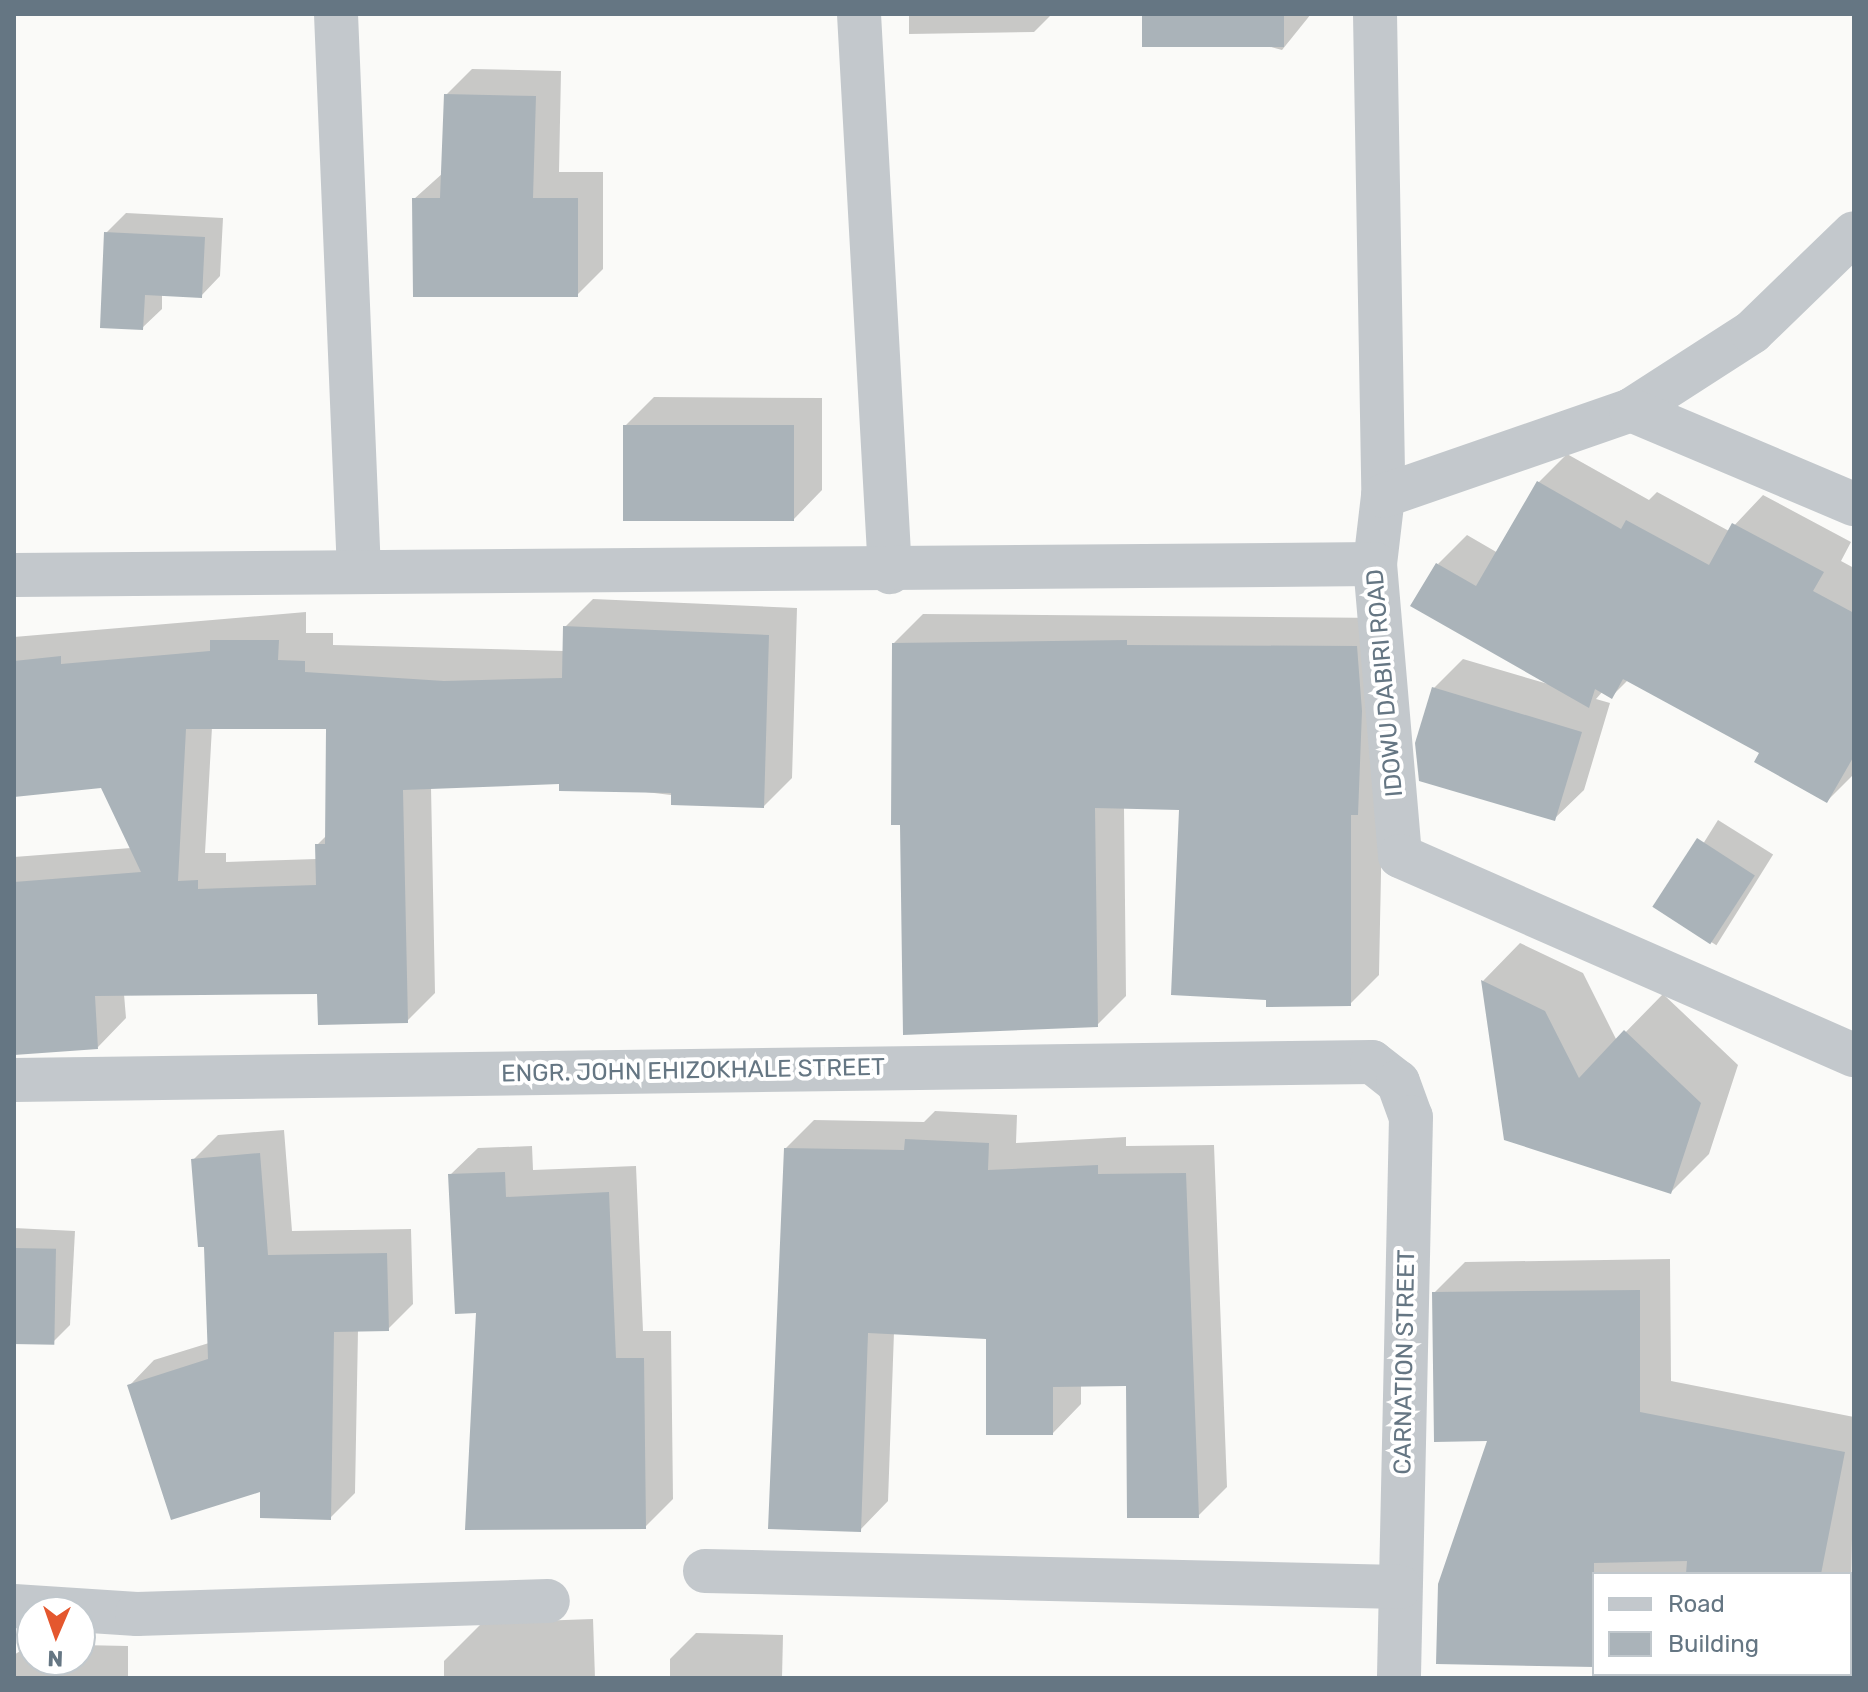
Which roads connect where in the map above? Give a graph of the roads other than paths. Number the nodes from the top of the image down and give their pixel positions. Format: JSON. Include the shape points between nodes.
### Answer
{"nodes":[{"id":1,"x":336,"y":14,"type":"edge"},
{"id":2,"x":859,"y":14,"type":"edge"},
{"id":3,"x":1375,"y":14,"type":"edge"},
{"id":4,"x":1854,"y":233,"type":"edge"},
{"id":5,"x":1631,"y":410,"type":"junction"},
{"id":6,"x":1383,"y":496,"type":"junction"},
{"id":7,"x":1854,"y":504,"type":"edge"},
{"id":8,"x":1375,"y":564,"type":"junction"},
{"id":9,"x":359,"y":571,"type":"junction"},
{"id":10,"x":890,"y":572,"type":"junction"},
{"id":11,"x":14,"y":575,"type":"edge"},
{"id":12,"x":1854,"y":1055,"type":"edge"},
{"id":13,"x":1372,"y":1062,"type":"joint"},
{"id":14,"x":14,"y":1080,"type":"edge"},
{"id":15,"x":705,"y":1571,"type":"dead end"},
{"id":16,"x":1400,"y":1587,"type":"junction"},
{"id":17,"x":548,"y":1601,"type":"dead end"},
{"id":18,"x":14,"y":1606,"type":"edge"},
{"id":19,"x":1399,"y":1678,"type":"edge"}],
"edges":[{"from":1,"to":9,"type":"street"},
{"from":2,"to":10,"type":"street"},
{"from":3,"to":6,"type":"street","name":"IDOWU DABIRI ROAD"},
{"from":4,"to":5,"type":"street","via":[[1752,332]]},
{"from":5,"to":6,"type":"street"},
{"from":5,"to":7,"type":"street"},
{"from":6,"to":8,"type":"street","name":"IDOWU DABIRI ROAD"},
{"from":8,"to":10,"type":"street"},
{"from":8,"to":12,"type":"street","name":"IDOWU DABIRI ROAD","via":[[1400,856]]},
{"from":9,"to":10,"type":"street"},
{"from":9,"to":11,"type":"street"},
{"from":13,"to":14,"type":"street","name":"ENGR. JOHN EHIZOKHALE STREET"},
{"from":13,"to":16,"type":"street","name":"CARNATION STREET","via":[[1398,1082],[1411,1117]]},
{"from":15,"to":16,"type":"street"},
{"from":16,"to":19,"type":"street","name":"CARNATION STREET"},
{"from":17,"to":18,"type":"street","via":[[137,1614]]}]}
